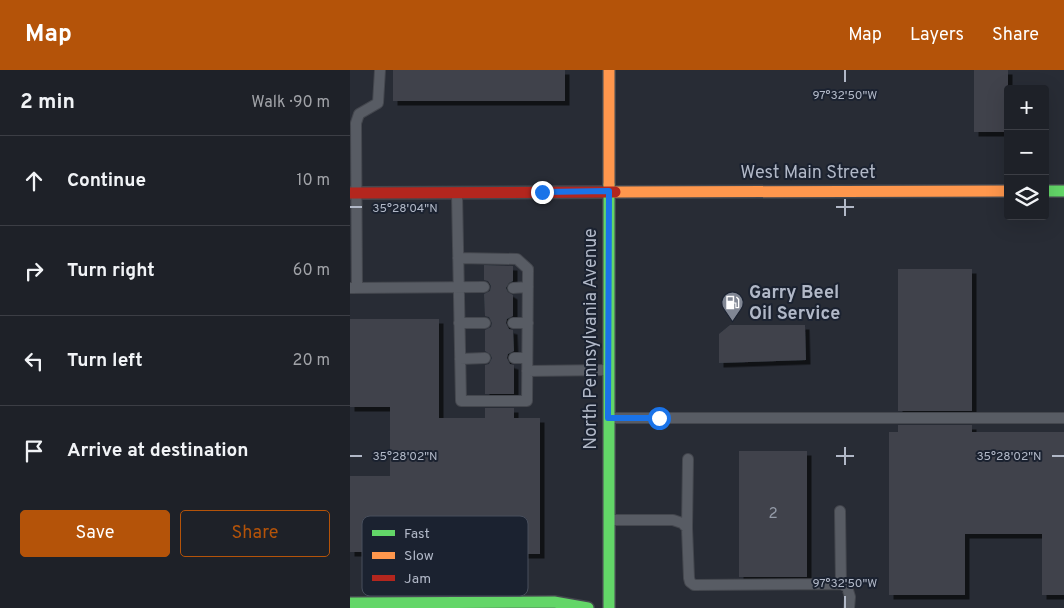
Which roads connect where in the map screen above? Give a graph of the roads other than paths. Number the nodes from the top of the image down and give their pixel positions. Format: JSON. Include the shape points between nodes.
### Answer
{"nodes":[{"id":1,"x":380,"y":70,"type":"edge"},
{"id":2,"x":609,"y":70,"type":"edge"},
{"id":3,"x":1064,"y":190,"type":"edge"},
{"id":4,"x":609,"y":191,"type":"junction"},
{"id":5,"x":1004,"y":191,"type":"edge"},
{"id":6,"x":1049,"y":191,"type":"edge"},
{"id":7,"x":353,"y":193,"type":"edge"},
{"id":8,"x":456,"y":193,"type":"junction"},
{"id":9,"x":458,"y":258,"type":"junction"},
{"id":10,"x":458,"y":286,"type":"junction"},
{"id":11,"x":484,"y":287,"type":"dead end"},
{"id":12,"x":528,"y":287,"type":"junction"},
{"id":13,"x":354,"y":288,"type":"edge"},
{"id":14,"x":512,"y":288,"type":"dead end"},
{"id":15,"x":459,"y":323,"type":"junction"},
{"id":16,"x":485,"y":323,"type":"dead end"},
{"id":17,"x":513,"y":323,"type":"dead end"},
{"id":18,"x":528,"y":323,"type":"junction"},
{"id":19,"x":485,"y":358,"type":"dead end"},
{"id":20,"x":514,"y":358,"type":"dead end"},
{"id":21,"x":527,"y":358,"type":"junction"},
{"id":22,"x":460,"y":359,"type":"junction"},
{"id":23,"x":608,"y":370,"type":"junction"},
{"id":24,"x":527,"y":371,"type":"junction"},
{"id":25,"x":608,"y":418,"type":"junction"},
{"id":26,"x":1064,"y":418,"type":"edge"},
{"id":27,"x":688,"y":459,"type":"dead end"},
{"id":28,"x":840,"y":511,"type":"dead end"},
{"id":29,"x":608,"y":520,"type":"junction"},
{"id":30,"x":687,"y":528,"type":"junction"},
{"id":31,"x":841,"y":584,"type":"junction"},
{"id":32,"x":350,"y":603,"type":"edge"},
{"id":33,"x":588,"y":608,"type":"edge"},
{"id":34,"x":608,"y":608,"type":"edge"},
{"id":35,"x":849,"y":608,"type":"edge"}],
"edges":[{"from":1,"to":7,"type":"lane","via":[[378,103],[359,114],[356,124]]},
{"from":2,"to":4,"type":"main road","name":"North Pennsylvania Avenue"},
{"from":3,"to":6,"type":"main road"},
{"from":4,"to":5,"type":"main road","name":"West Main Street"},
{"from":4,"to":8,"type":"main road","name":"West Main Street"},
{"from":4,"to":23,"type":"main road","name":"North Pennsylvania Avenue"},
{"from":7,"to":8,"type":"main road","name":"West Main Street"},
{"from":7,"to":13,"type":"lane"},
{"from":8,"to":9,"type":"lane"},
{"from":9,"to":10,"type":"lane"},
{"from":9,"to":12,"type":"lane","via":[[517,259],[528,269]]},
{"from":10,"to":11,"type":"lane"},
{"from":10,"to":13,"type":"lane"},
{"from":10,"to":15,"type":"lane"},
{"from":12,"to":14,"type":"lane"},
{"from":12,"to":18,"type":"lane"},
{"from":15,"to":16,"type":"lane"},
{"from":15,"to":22,"type":"lane"},
{"from":17,"to":18,"type":"lane"},
{"from":18,"to":21,"type":"lane"},
{"from":19,"to":22,"type":"lane"},
{"from":20,"to":21,"type":"lane"},
{"from":21,"to":24,"type":"lane"},
{"from":22,"to":24,"type":"lane","via":[[460,401],[527,401]]},
{"from":23,"to":24,"type":"lane"},
{"from":23,"to":25,"type":"main road","name":"North Pennsylvania Avenue"},
{"from":25,"to":26,"type":"lane"},
{"from":25,"to":29,"type":"main road","name":"North Pennsylvania Avenue"},
{"from":27,"to":30,"type":"lane"},
{"from":28,"to":31,"type":"lane"},
{"from":29,"to":30,"type":"lane","via":[[673,520]]},
{"from":29,"to":34,"type":"main road","name":"North Pennsylvania Avenue"},
{"from":30,"to":31,"type":"lane","via":[[689,578],[694,585]]},
{"from":31,"to":35,"type":"lane","via":[[847,587]]},
{"from":32,"to":33,"type":"main road","via":[[554,602]]}]}
